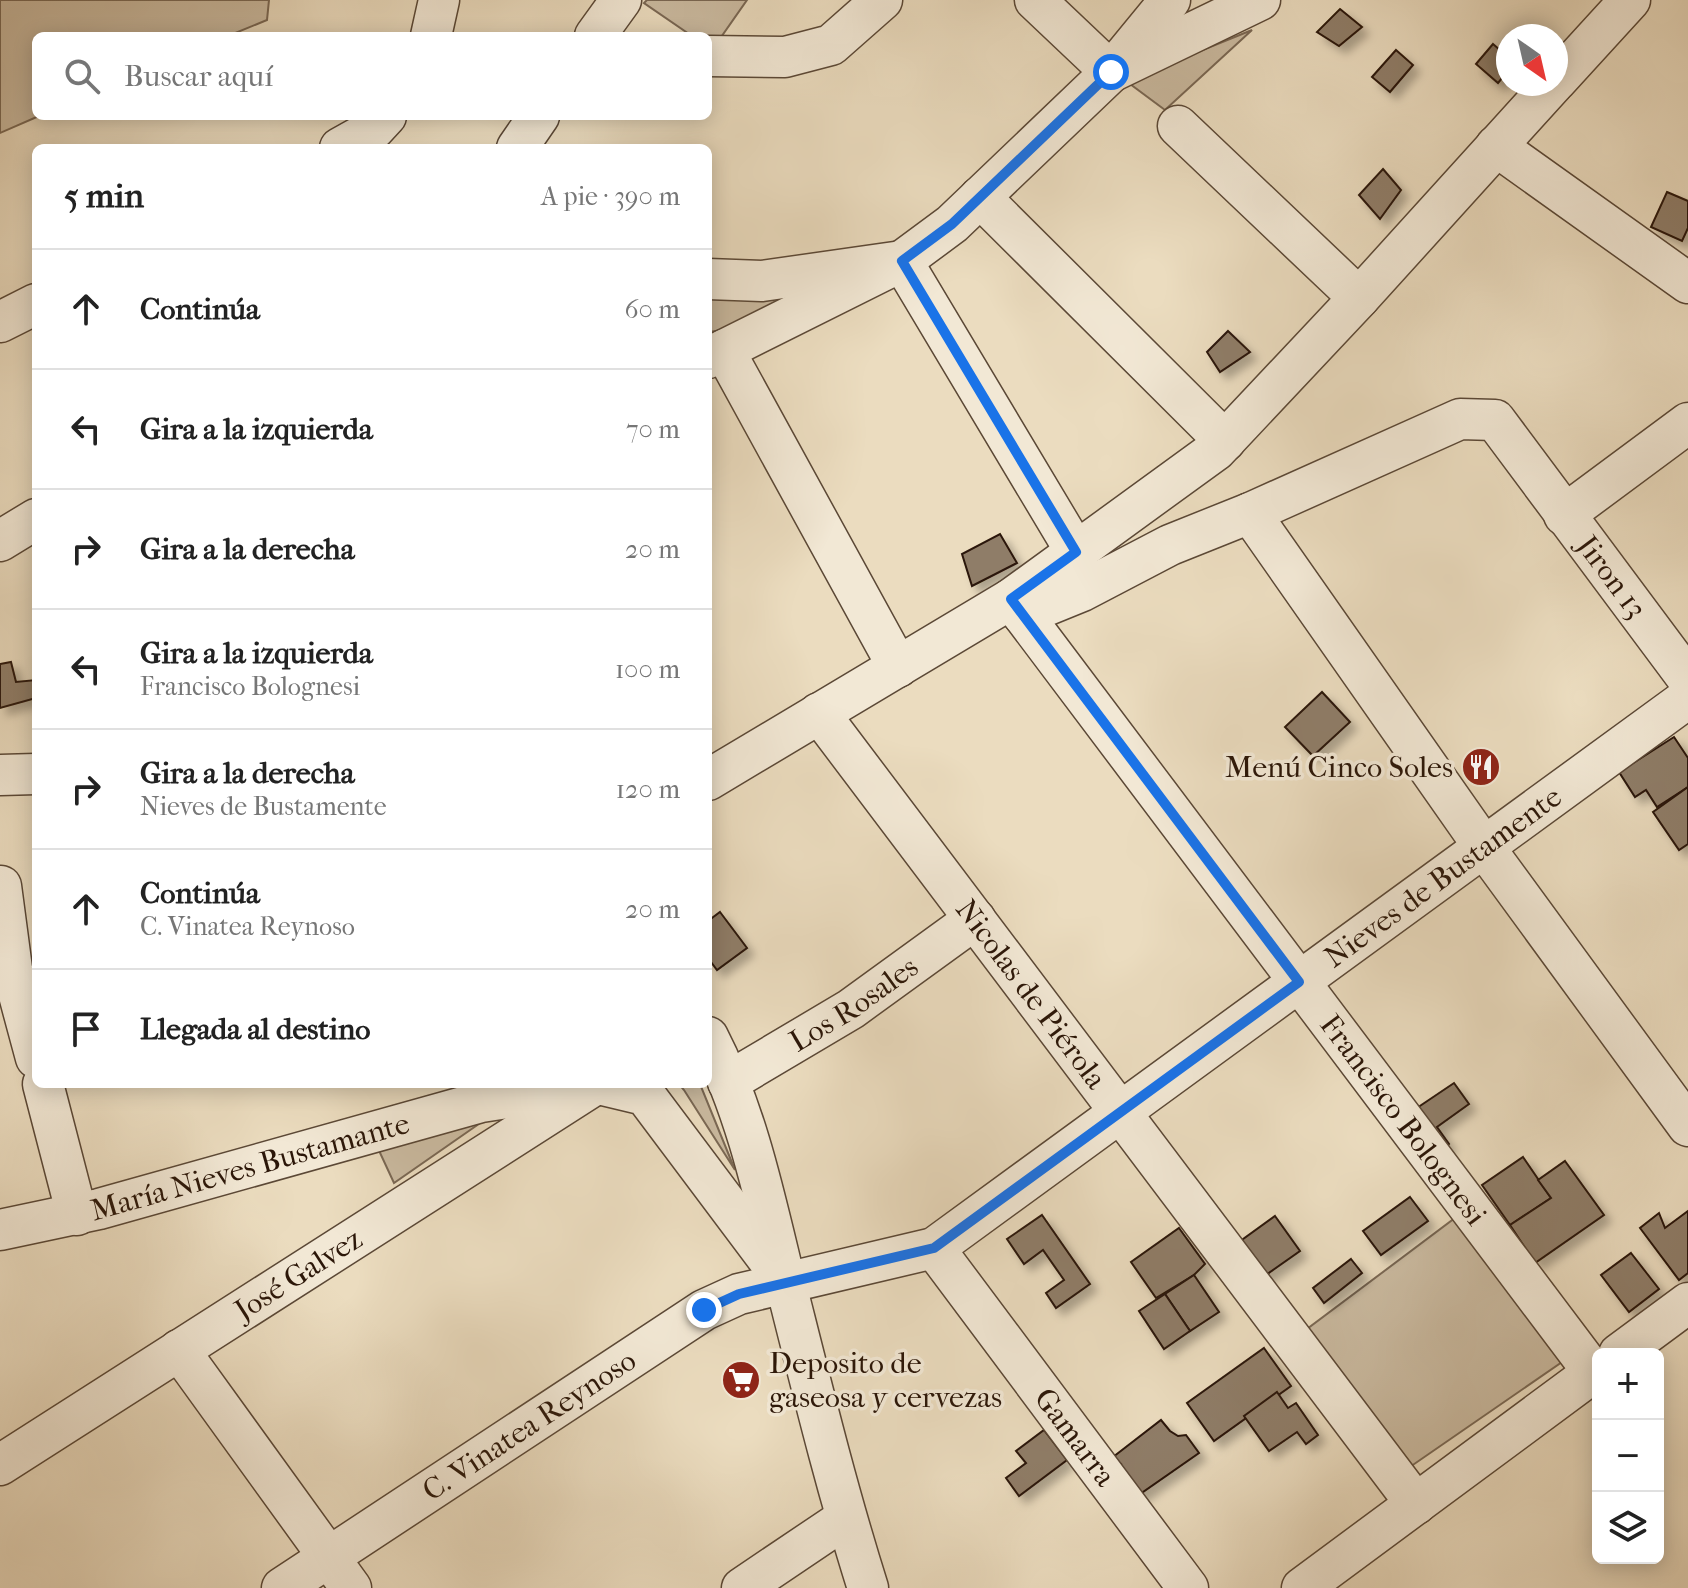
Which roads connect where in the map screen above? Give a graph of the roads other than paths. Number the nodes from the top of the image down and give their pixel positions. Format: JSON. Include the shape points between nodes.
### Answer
{"nodes":[{"id":1,"x":439,"y":0,"type":"edge"},
{"id":2,"x":621,"y":0,"type":"edge"},
{"id":3,"x":882,"y":0,"type":"edge"},
{"id":4,"x":1035,"y":0,"type":"edge"},
{"id":5,"x":1170,"y":0,"type":"edge"},
{"id":6,"x":1260,"y":0,"type":"edge"},
{"id":7,"x":1630,"y":0,"type":"edge"},
{"id":8,"x":432,"y":32,"type":"edge"},
{"id":9,"x":598,"y":32,"type":"edge"},
{"id":10,"x":712,"y":56,"type":"edge"},
{"id":11,"x":1568,"y":67,"type":"edge"},
{"id":12,"x":1111,"y":72,"type":"junction"},
{"id":13,"x":1541,"y":96,"type":"edge"},
{"id":14,"x":382,"y":120,"type":"edge"},
{"id":15,"x":536,"y":120,"type":"edge"},
{"id":16,"x":1178,"y":126,"type":"dead end"},
{"id":17,"x":347,"y":144,"type":"edge"},
{"id":18,"x":520,"y":144,"type":"edge"},
{"id":19,"x":1496,"y":146,"type":"junction"},
{"id":20,"x":980,"y":197,"type":"junction"},
{"id":21,"x":902,"y":261,"type":"junction"},
{"id":22,"x":712,"y":279,"type":"edge"},
{"id":23,"x":1688,"y":283,"type":"edge"},
{"id":24,"x":1359,"y":298,"type":"junction"},
{"id":25,"x":32,"y":306,"type":"edge"},
{"id":26,"x":0,"y":322,"type":"edge"},
{"id":27,"x":716,"y":354,"type":"edge"},
{"id":28,"x":1688,"y":423,"type":"edge"},
{"id":29,"x":1225,"y":441,"type":"junction"},
{"id":30,"x":1250,"y":513,"type":"junction"},
{"id":31,"x":1564,"y":515,"type":"junction"},
{"id":32,"x":32,"y":521,"type":"edge"},
{"id":33,"x":0,"y":541,"type":"edge"},
{"id":34,"x":1076,"y":552,"type":"junction"},
{"id":35,"x":1017,"y":607,"type":"junction"},
{"id":36,"x":898,"y":667,"type":"junction"},
{"id":37,"x":1688,"y":679,"type":"edge"},
{"id":38,"x":1688,"y":698,"type":"edge"},
{"id":39,"x":819,"y":713,"type":"junction"},
{"id":40,"x":713,"y":766,"type":"edge"},
{"id":41,"x":32,"y":774,"type":"edge"},
{"id":42,"x":0,"y":775,"type":"edge"},
{"id":43,"x":1484,"y":847,"type":"junction"},
{"id":44,"x":1,"y":886,"type":"edge"},
{"id":45,"x":975,"y":919,"type":"junction"},
{"id":46,"x":16,"y":969,"type":"edge"},
{"id":47,"x":1299,"y":982,"type":"junction"},
{"id":48,"x":32,"y":1040,"type":"edge"},
{"id":49,"x":712,"y":1046,"type":"edge"},
{"id":50,"x":728,"y":1082,"type":"junction"},
{"id":51,"x":44,"y":1088,"type":"edge"},
{"id":52,"x":570,"y":1088,"type":"edge"},
{"id":53,"x":590,"y":1088,"type":"edge"},
{"id":54,"x":614,"y":1088,"type":"edge"},
{"id":55,"x":1121,"y":1113,"type":"junction"},
{"id":56,"x":1688,"y":1126,"type":"edge"},
{"id":57,"x":77,"y":1215,"type":"junction"},
{"id":58,"x":0,"y":1230,"type":"edge"},
{"id":59,"x":934,"y":1248,"type":"junction"},
{"id":60,"x":786,"y":1284,"type":"junction"},
{"id":61,"x":1688,"y":1303,"type":"edge"},
{"id":62,"x":1627,"y":1348,"type":"edge"},
{"id":63,"x":179,"y":1350,"type":"junction"},
{"id":64,"x":1592,"y":1350,"type":"edge"},
{"id":65,"x":1592,"y":1374,"type":"edge"},
{"id":66,"x":0,"y":1465,"type":"edge"},
{"id":67,"x":1416,"y":1504,"type":"junction"},
{"id":68,"x":846,"y":1518,"type":"junction"},
{"id":69,"x":328,"y":1556,"type":"junction"},
{"id":70,"x":282,"y":1588,"type":"edge"},
{"id":71,"x":351,"y":1588,"type":"edge"},
{"id":72,"x":742,"y":1588,"type":"edge"},
{"id":73,"x":868,"y":1588,"type":"edge"},
{"id":74,"x":1188,"y":1588,"type":"edge"},
{"id":75,"x":1302,"y":1588,"type":"edge"}],
"edges":[{"from":1,"to":8,"type":"street"},
{"from":2,"to":9,"type":"street"},
{"from":3,"to":10,"type":"street","via":[[831,45],[785,57]]},
{"from":4,"to":12,"type":"street"},
{"from":5,"to":12,"type":"street"},
{"from":6,"to":12,"type":"street"},
{"from":7,"to":11,"type":"street"},
{"from":12,"to":20,"type":"street"},
{"from":13,"to":19,"type":"street"},
{"from":14,"to":17,"type":"street"},
{"from":15,"to":18,"type":"street"},
{"from":16,"to":24,"type":"street"},
{"from":19,"to":23,"type":"street"},
{"from":19,"to":24,"type":"street"},
{"from":20,"to":21,"type":"street"},
{"from":20,"to":29,"type":"street"},
{"from":21,"to":22,"type":"street","via":[[762,281]]},
{"from":21,"to":27,"type":"street"},
{"from":21,"to":34,"type":"street"},
{"from":24,"to":29,"type":"street"},
{"from":25,"to":26,"type":"street"},
{"from":27,"to":36,"type":"street"},
{"from":28,"to":31,"type":"street"},
{"from":29,"to":34,"type":"street"},
{"from":30,"to":31,"type":"street","name":"Jiron 13","via":[[1460,419],[1495,420]]},
{"from":30,"to":35,"type":"street","via":[[1170,545],[1082,591]]},
{"from":30,"to":43,"type":"street"},
{"from":31,"to":37,"type":"street","name":"Jiron 13"},
{"from":32,"to":33,"type":"street"},
{"from":34,"to":35,"type":"street"},
{"from":35,"to":36,"type":"street"},
{"from":35,"to":47,"type":"street","name":"Francisco Bolognesi"},
{"from":36,"to":39,"type":"street"},
{"from":38,"to":43,"type":"street","name":"Nieves de Bustamente"},
{"from":39,"to":40,"type":"street"},
{"from":39,"to":45,"type":"street","name":"Nicolas de Piérola"},
{"from":41,"to":42,"type":"street"},
{"from":43,"to":47,"type":"street","name":"Nieves de Bustamente"},
{"from":43,"to":56,"type":"street"},
{"from":44,"to":46,"type":"street"},
{"from":45,"to":50,"type":"street","name":"Los Rosales","via":[[851,1009]]},
{"from":45,"to":55,"type":"street","name":"Nicolas de Piérola"},
{"from":46,"to":48,"type":"street"},
{"from":47,"to":55,"type":"street","name":"Nieves de Bustamente"},
{"from":47,"to":64,"type":"street","name":"Francisco Bolognesi"},
{"from":49,"to":50,"type":"street"},
{"from":50,"to":60,"type":"street"},
{"from":51,"to":57,"type":"street"},
{"from":52,"to":57,"type":"street","name":"María Nieves Bustamante","via":[[481,1102]]},
{"from":53,"to":63,"type":"street","name":"José Galvez"},
{"from":54,"to":60,"type":"street","name":"María Nieves Bustamante","via":[[645,1095]]},
{"from":55,"to":59,"type":"street","name":"Nieves de Bustamente"},
{"from":55,"to":67,"type":"street","name":"Nicolas de Piérola"},
{"from":57,"to":58,"type":"street","name":"María Nieves Bustamante"},
{"from":59,"to":60,"type":"street","name":"Nieves de Bustamente"},
{"from":59,"to":74,"type":"street","name":"Gamarra"},
{"from":60,"to":68,"type":"street"},
{"from":60,"to":69,"type":"street","name":"C. Vinatea Reynoso","via":[[739,1294],[704,1310]]},
{"from":61,"to":62,"type":"street"},
{"from":63,"to":66,"type":"street","name":"José Galvez"},
{"from":63,"to":69,"type":"street"},
{"from":65,"to":67,"type":"street"},
{"from":67,"to":75,"type":"street"},
{"from":68,"to":72,"type":"street"},
{"from":68,"to":73,"type":"street"},
{"from":69,"to":70,"type":"street","name":"C. Vinatea Reynoso"},
{"from":69,"to":71,"type":"street"}]}
